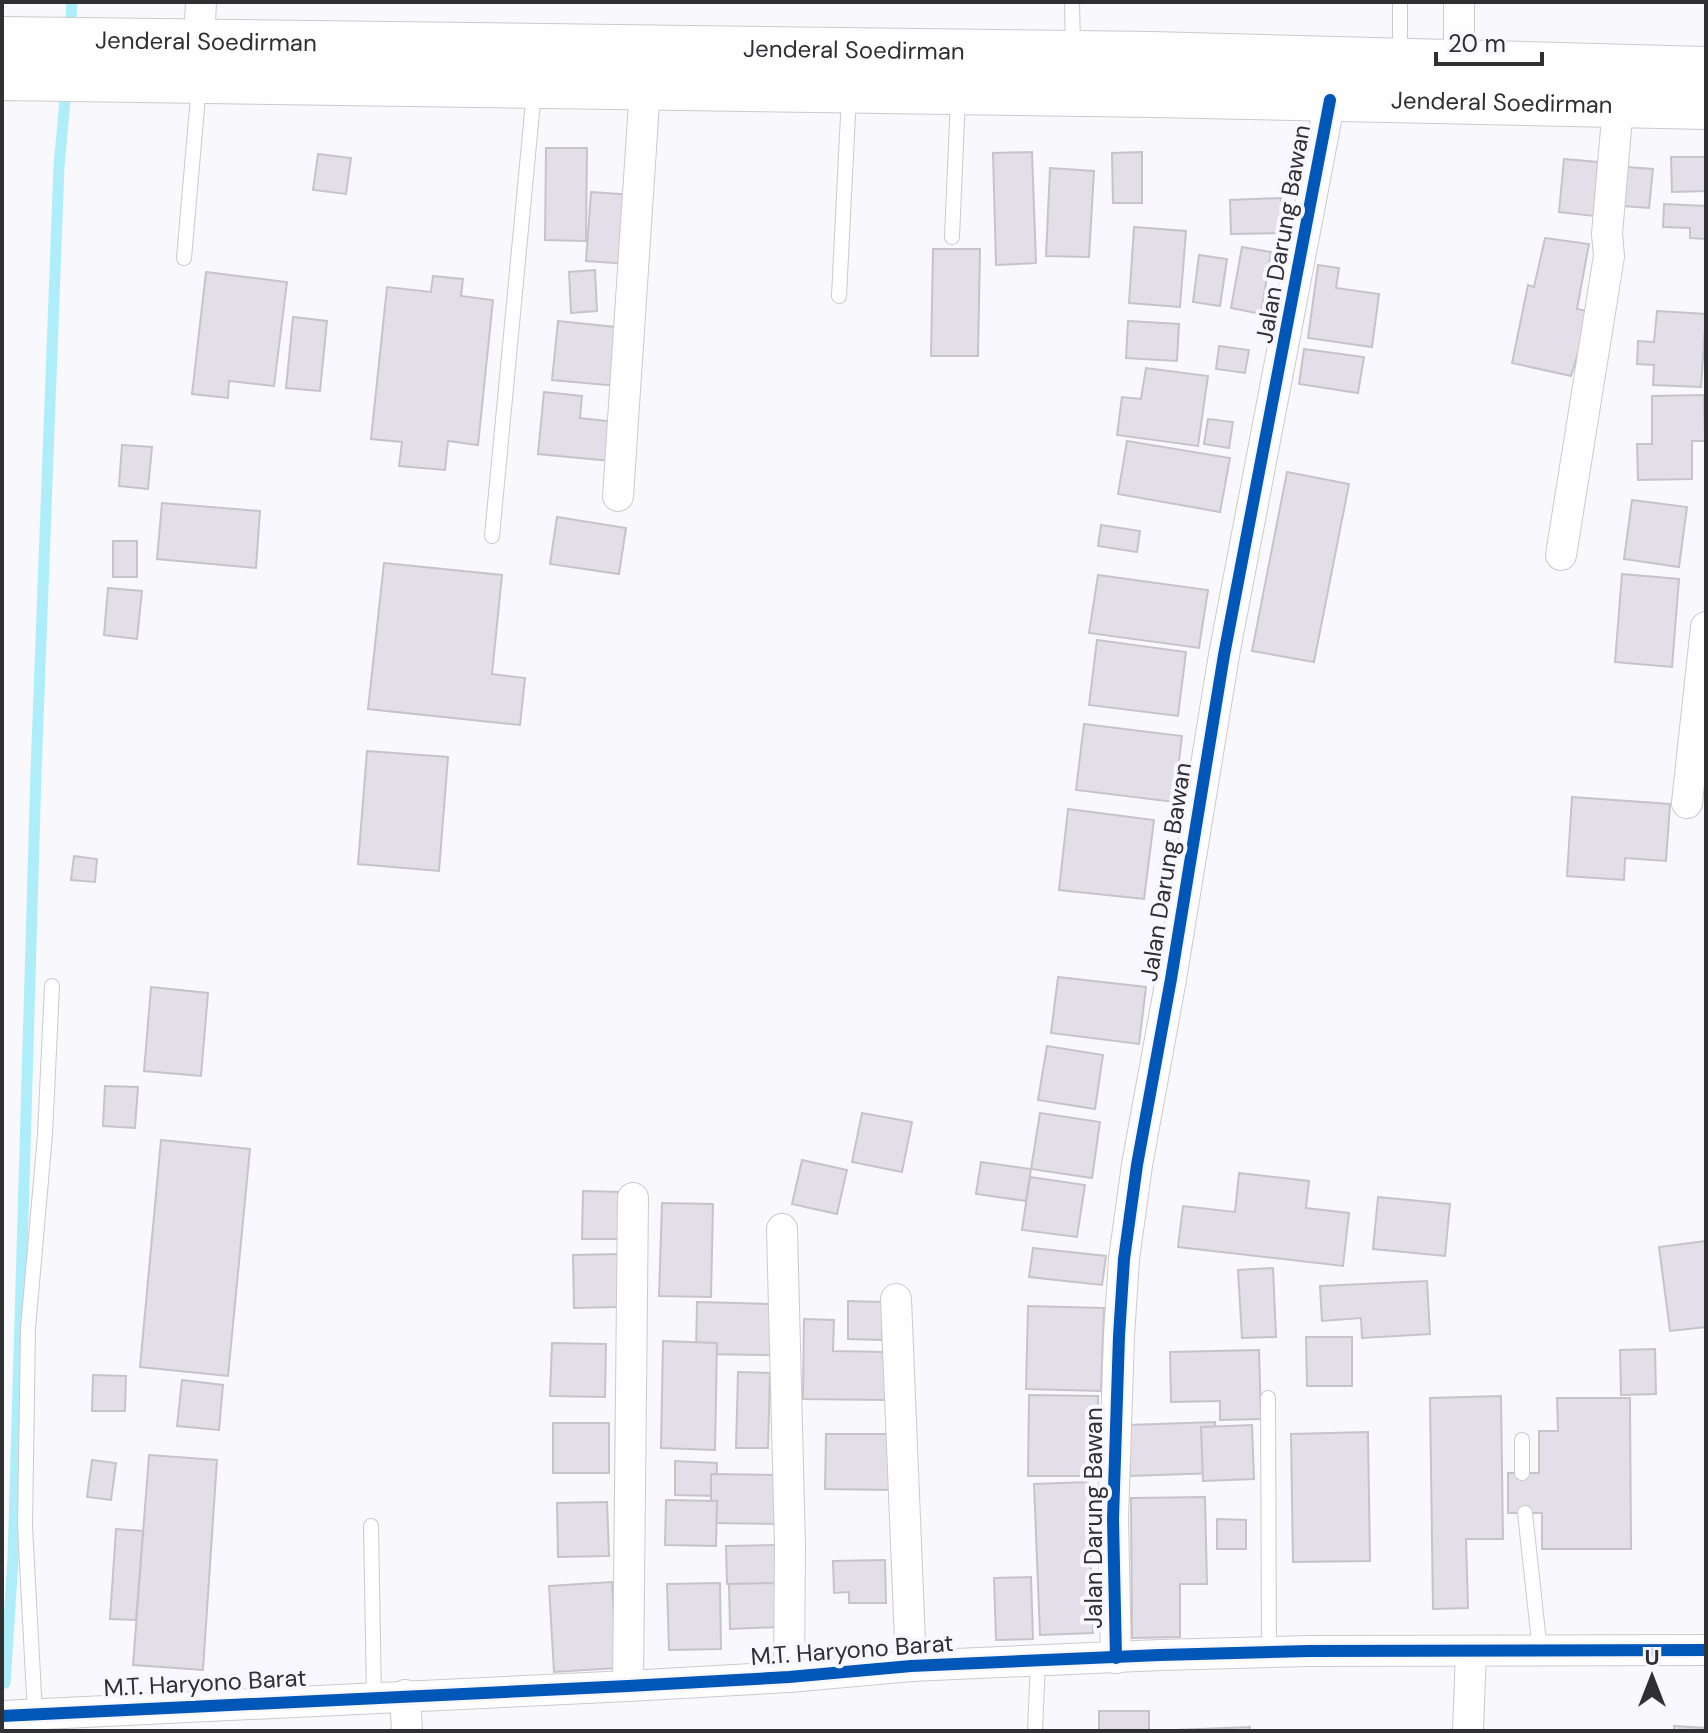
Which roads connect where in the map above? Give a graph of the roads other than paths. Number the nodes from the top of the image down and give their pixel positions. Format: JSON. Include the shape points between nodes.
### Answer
{"nodes":[{"id":1,"x":1072,"y":2,"type":"edge"},
{"id":2,"x":1400,"y":2,"type":"edge"},
{"id":3,"x":1459,"y":2,"type":"edge"},
{"id":4,"x":2,"y":39,"type":"edge"},
{"id":5,"x":200,"y":41,"type":"edge"},
{"id":6,"x":1073,"y":54,"type":"junction"},
{"id":7,"x":1400,"y":61,"type":"junction"},
{"id":8,"x":1459,"y":63,"type":"junction"},
{"id":9,"x":1706,"y":69,"type":"edge"},
{"id":10,"x":2,"y":78,"type":"edge"},
{"id":11,"x":535,"y":87,"type":"junction"},
{"id":12,"x":645,"y":88,"type":"junction"},
{"id":13,"x":849,"y":91,"type":"junction"},
{"id":14,"x":958,"y":93,"type":"junction"},
{"id":15,"x":1330,"y":100,"type":"junction"},
{"id":16,"x":1618,"y":106,"type":"junction"},
{"id":17,"x":1706,"y":107,"type":"edge"},
{"id":18,"x":952,"y":237,"type":"dead end"},
{"id":19,"x":184,"y":258,"type":"dead end"},
{"id":20,"x":839,"y":296,"type":"dead end"},
{"id":21,"x":618,"y":496,"type":"dead end"},
{"id":22,"x":492,"y":536,"type":"dead end"},
{"id":23,"x":1561,"y":555,"type":"dead end"},
{"id":24,"x":1706,"y":627,"type":"edge"},
{"id":25,"x":1687,"y":803,"type":"dead end"},
{"id":26,"x":52,"y":986,"type":"dead end"},
{"id":27,"x":633,"y":1198,"type":"dead end"},
{"id":28,"x":782,"y":1229,"type":"dead end"},
{"id":29,"x":896,"y":1299,"type":"dead end"},
{"id":30,"x":1268,"y":1398,"type":"dead end"},
{"id":31,"x":1522,"y":1440,"type":"dead end"},
{"id":32,"x":1522,"y":1473,"type":"dead end"},
{"id":33,"x":1525,"y":1513,"type":"dead end"},
{"id":34,"x":371,"y":1526,"type":"dead end"},
{"id":35,"x":1706,"y":1650,"type":"edge"},
{"id":36,"x":1471,"y":1651,"type":"junction"},
{"id":37,"x":1540,"y":1651,"type":"junction"},
{"id":38,"x":1269,"y":1652,"type":"junction"},
{"id":39,"x":1116,"y":1658,"type":"junction"},
{"id":40,"x":1038,"y":1661,"type":"junction"},
{"id":41,"x":911,"y":1666,"type":"junction"},
{"id":42,"x":789,"y":1677,"type":"junction"},
{"id":43,"x":628,"y":1686,"type":"junction"},
{"id":44,"x":405,"y":1695,"type":"junction"},
{"id":45,"x":374,"y":1697,"type":"junction"},
{"id":46,"x":2,"y":1716,"type":"edge"},
{"id":47,"x":41,"y":1720,"type":"edge"},
{"id":48,"x":407,"y":1731,"type":"edge"},
{"id":49,"x":1035,"y":1731,"type":"edge"},
{"id":50,"x":1468,"y":1731,"type":"edge"}],
"edges":[{"from":1,"to":6,"type":"lane"},
{"from":2,"to":7,"type":"lane"},
{"from":3,"to":8,"type":"street"},
{"from":4,"to":5,"type":"highway","name":"Jenderal Soedirman"},
{"from":5,"to":6,"type":"highway","name":"Jenderal Soedirman"},
{"from":5,"to":10,"type":"highway","name":"Jenderal Soedirman"},
{"from":5,"to":11,"type":"highway","name":"Jenderal Soedirman"},
{"from":5,"to":19,"type":"lane"},
{"from":6,"to":7,"type":"highway","name":"Jenderal Soedirman"},
{"from":7,"to":8,"type":"highway","name":"Jenderal Soedirman"},
{"from":8,"to":9,"type":"highway","name":"Jenderal Soedirman"},
{"from":11,"to":12,"type":"highway","name":"Jenderal Soedirman"},
{"from":11,"to":22,"type":"lane"},
{"from":12,"to":13,"type":"highway","name":"Jenderal Soedirman"},
{"from":12,"to":21,"type":"street"},
{"from":13,"to":14,"type":"highway","name":"Jenderal Soedirman"},
{"from":13,"to":20,"type":"lane"},
{"from":14,"to":15,"type":"highway","name":"Jenderal Soedirman"},
{"from":14,"to":18,"type":"lane"},
{"from":15,"to":16,"type":"highway","name":"Jenderal Soedirman"},
{"from":15,"to":39,"type":"street","name":"Jalan Darung Bawan","via":[[1224,655],[1124,1259],[1113,1519]]},
{"from":16,"to":17,"type":"highway","name":"Jenderal Soedirman"},
{"from":16,"to":23,"type":"street","via":[[1609,256]]},
{"from":24,"to":25,"type":"street"},
{"from":26,"to":47,"type":"lane","via":[[28,1328],[25,1526]]},
{"from":27,"to":43,"type":"street"},
{"from":28,"to":42,"type":"street"},
{"from":29,"to":41,"type":"street"},
{"from":30,"to":38,"type":"lane"},
{"from":31,"to":32,"type":"lane"},
{"from":33,"to":37,"type":"lane"},
{"from":34,"to":45,"type":"lane"},
{"from":35,"to":37,"type":"street","name":"M.T. Haryono Barat"},
{"from":36,"to":37,"type":"street","name":"M.T. Haryono Barat"},
{"from":36,"to":38,"type":"street","name":"M.T. Haryono Barat"},
{"from":36,"to":50,"type":"street"},
{"from":38,"to":39,"type":"street","name":"M.T. Haryono Barat"},
{"from":39,"to":40,"type":"street","name":"M.T. Haryono Barat"},
{"from":40,"to":41,"type":"street","name":"M.T. Haryono Barat"},
{"from":40,"to":49,"type":"lane"},
{"from":41,"to":42,"type":"street","name":"M.T. Haryono Barat"},
{"from":42,"to":43,"type":"street","name":"M.T. Haryono Barat"},
{"from":43,"to":44,"type":"street","name":"M.T. Haryono Barat"},
{"from":44,"to":45,"type":"street","name":"M.T. Haryono Barat"},
{"from":44,"to":48,"type":"street"},
{"from":45,"to":47,"type":"street","name":"M.T. Haryono Barat"},
{"from":46,"to":47,"type":"street","name":"M.T. Haryono Barat"}]}
